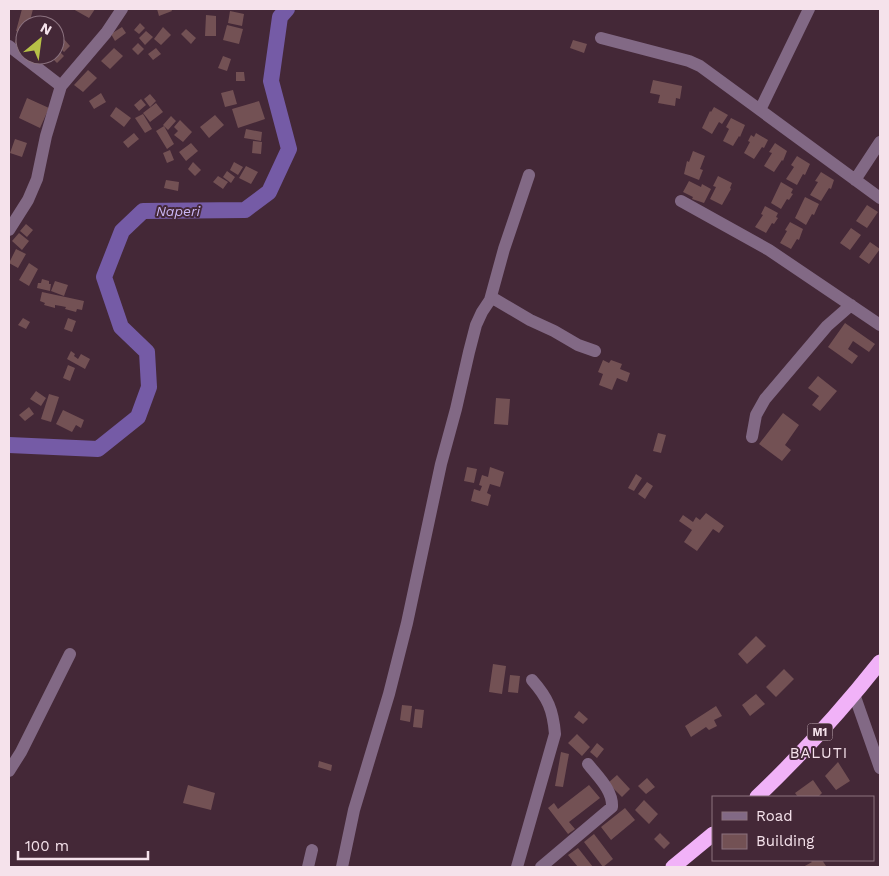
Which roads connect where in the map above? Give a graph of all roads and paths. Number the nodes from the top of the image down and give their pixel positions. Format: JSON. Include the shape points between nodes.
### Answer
{"nodes":[{"id":1,"x":122,"y":9,"type":"edge"},
{"id":2,"x":809,"y":9,"type":"edge"},
{"id":3,"x":601,"y":38,"type":"dead end"},
{"id":4,"x":9,"y":46,"type":"edge"},
{"id":5,"x":61,"y":86,"type":"junction"},
{"id":6,"x":760,"y":110,"type":"junction"},
{"id":7,"x":880,"y":142,"type":"edge"},
{"id":8,"x":529,"y":175,"type":"dead end"},
{"id":9,"x":855,"y":180,"type":"junction"},
{"id":10,"x":880,"y":198,"type":"edge"},
{"id":11,"x":681,"y":201,"type":"dead end"},
{"id":12,"x":9,"y":230,"type":"edge"},
{"id":13,"x":491,"y":297,"type":"junction"},
{"id":14,"x":850,"y":305,"type":"junction"},
{"id":15,"x":880,"y":325,"type":"edge"},
{"id":16,"x":595,"y":351,"type":"dead end"},
{"id":17,"x":752,"y":437,"type":"dead end"},
{"id":18,"x":70,"y":654,"type":"dead end"},
{"id":19,"x":880,"y":662,"type":"edge"},
{"id":20,"x":532,"y":680,"type":"dead end"},
{"id":21,"x":854,"y":694,"type":"junction"},
{"id":22,"x":588,"y":764,"type":"dead end"},
{"id":23,"x":880,"y":768,"type":"edge"},
{"id":24,"x":9,"y":771,"type":"edge"},
{"id":25,"x":758,"y":796,"type":"edge"},
{"id":26,"x":712,"y":835,"type":"edge"},
{"id":27,"x":312,"y":850,"type":"dead end"},
{"id":28,"x":308,"y":867,"type":"edge"},
{"id":29,"x":342,"y":867,"type":"edge"},
{"id":30,"x":517,"y":867,"type":"edge"},
{"id":31,"x":541,"y":867,"type":"edge"},
{"id":32,"x":672,"y":867,"type":"edge"}],
"edges":[{"from":1,"to":5,"type":"street"},
{"from":2,"to":6,"type":"street"},
{"from":3,"to":6,"type":"street","via":[[694,63]]},
{"from":4,"to":5,"type":"street"},
{"from":5,"to":12,"type":"street","via":[[37,179]]},
{"from":6,"to":9,"type":"street"},
{"from":7,"to":9,"type":"street"},
{"from":8,"to":13,"type":"street"},
{"from":9,"to":10,"type":"street"},
{"from":11,"to":14,"type":"street","via":[[768,250]]},
{"from":13,"to":16,"type":"street","via":[[578,345]]},
{"from":13,"to":29,"type":"street","via":[[476,325],[441,464],[407,624],[354,810]]},
{"from":14,"to":15,"type":"street"},
{"from":14,"to":17,"type":"street","via":[[827,326],[766,399],[756,415]]},
{"from":18,"to":24,"type":"street"},
{"from":19,"to":21,"type":"highway","number":"M1"},
{"from":20,"to":30,"type":"street","via":[[554,716],[555,734]]},
{"from":21,"to":23,"type":"street"},
{"from":21,"to":25,"type":"highway","number":"M1","via":[[787,769]]},
{"from":22,"to":31,"type":"street","via":[[610,793],[612,807]]},
{"from":26,"to":32,"type":"highway"},
{"from":27,"to":28,"type":"street"}]}
